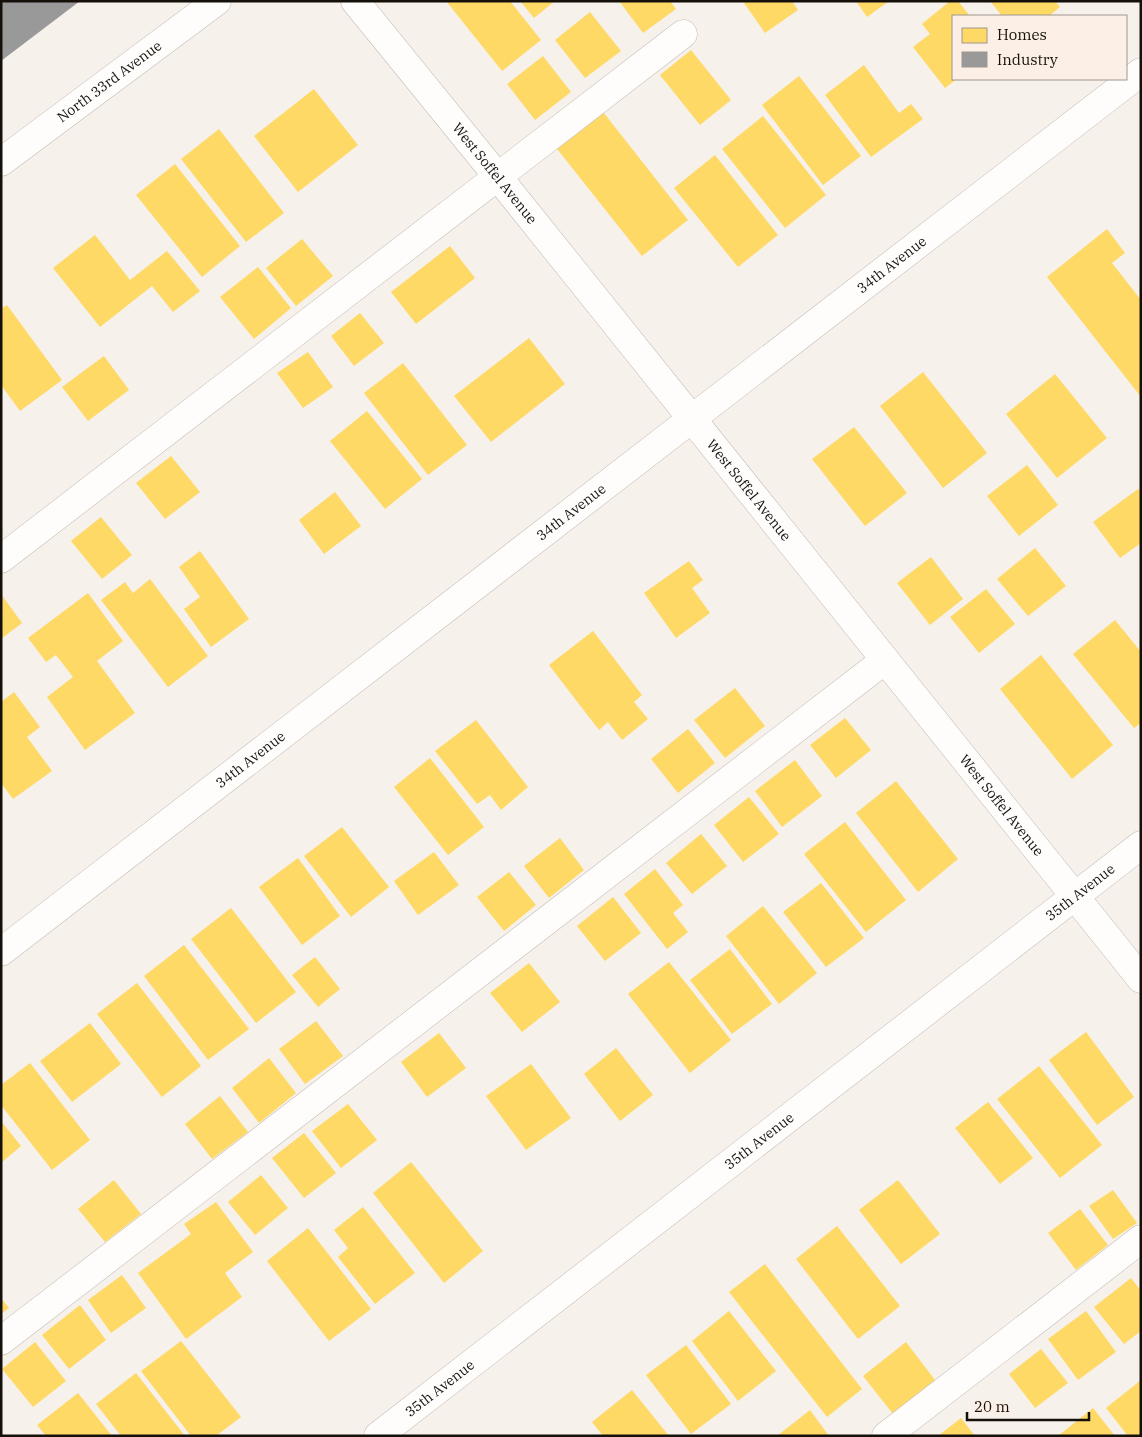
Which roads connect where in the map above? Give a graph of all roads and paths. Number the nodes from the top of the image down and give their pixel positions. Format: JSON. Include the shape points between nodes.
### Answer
{"nodes":[{"id":1,"x":217,"y":1,"type":"edge"},
{"id":2,"x":355,"y":1,"type":"edge"},
{"id":3,"x":684,"y":34,"type":"dead end"},
{"id":4,"x":1141,"y":72,"type":"edge"},
{"id":5,"x":1,"y":162,"type":"edge"},
{"id":6,"x":498,"y":177,"type":"junction"},
{"id":7,"x":692,"y":419,"type":"junction"},
{"id":8,"x":1,"y":559,"type":"edge"},
{"id":9,"x":885,"y":660,"type":"junction"},
{"id":10,"x":1141,"y":845,"type":"edge"},
{"id":11,"x":1074,"y":896,"type":"junction"},
{"id":12,"x":1,"y":952,"type":"edge"},
{"id":13,"x":1141,"y":979,"type":"edge"},
{"id":14,"x":1141,"y":1239,"type":"edge"},
{"id":15,"x":1,"y":1341,"type":"edge"},
{"id":16,"x":378,"y":1436,"type":"edge"},
{"id":17,"x":886,"y":1436,"type":"edge"}],
"edges":[{"from":1,"to":5,"type":"street","name":"North 33rd Avenue"},
{"from":2,"to":6,"type":"street","name":"West Soffel Avenue"},
{"from":3,"to":6,"type":"street"},
{"from":4,"to":7,"type":"street","name":"34th Avenue"},
{"from":6,"to":7,"type":"street","name":"West Soffel Avenue"},
{"from":6,"to":8,"type":"street"},
{"from":7,"to":9,"type":"street","name":"West Soffel Avenue"},
{"from":7,"to":12,"type":"street","name":"34th Avenue"},
{"from":9,"to":11,"type":"street","name":"West Soffel Avenue"},
{"from":9,"to":15,"type":"street"},
{"from":10,"to":11,"type":"street","name":"35th Avenue"},
{"from":11,"to":13,"type":"street","name":"West Soffel Avenue"},
{"from":11,"to":16,"type":"street","name":"35th Avenue"},
{"from":14,"to":17,"type":"street"}]}
